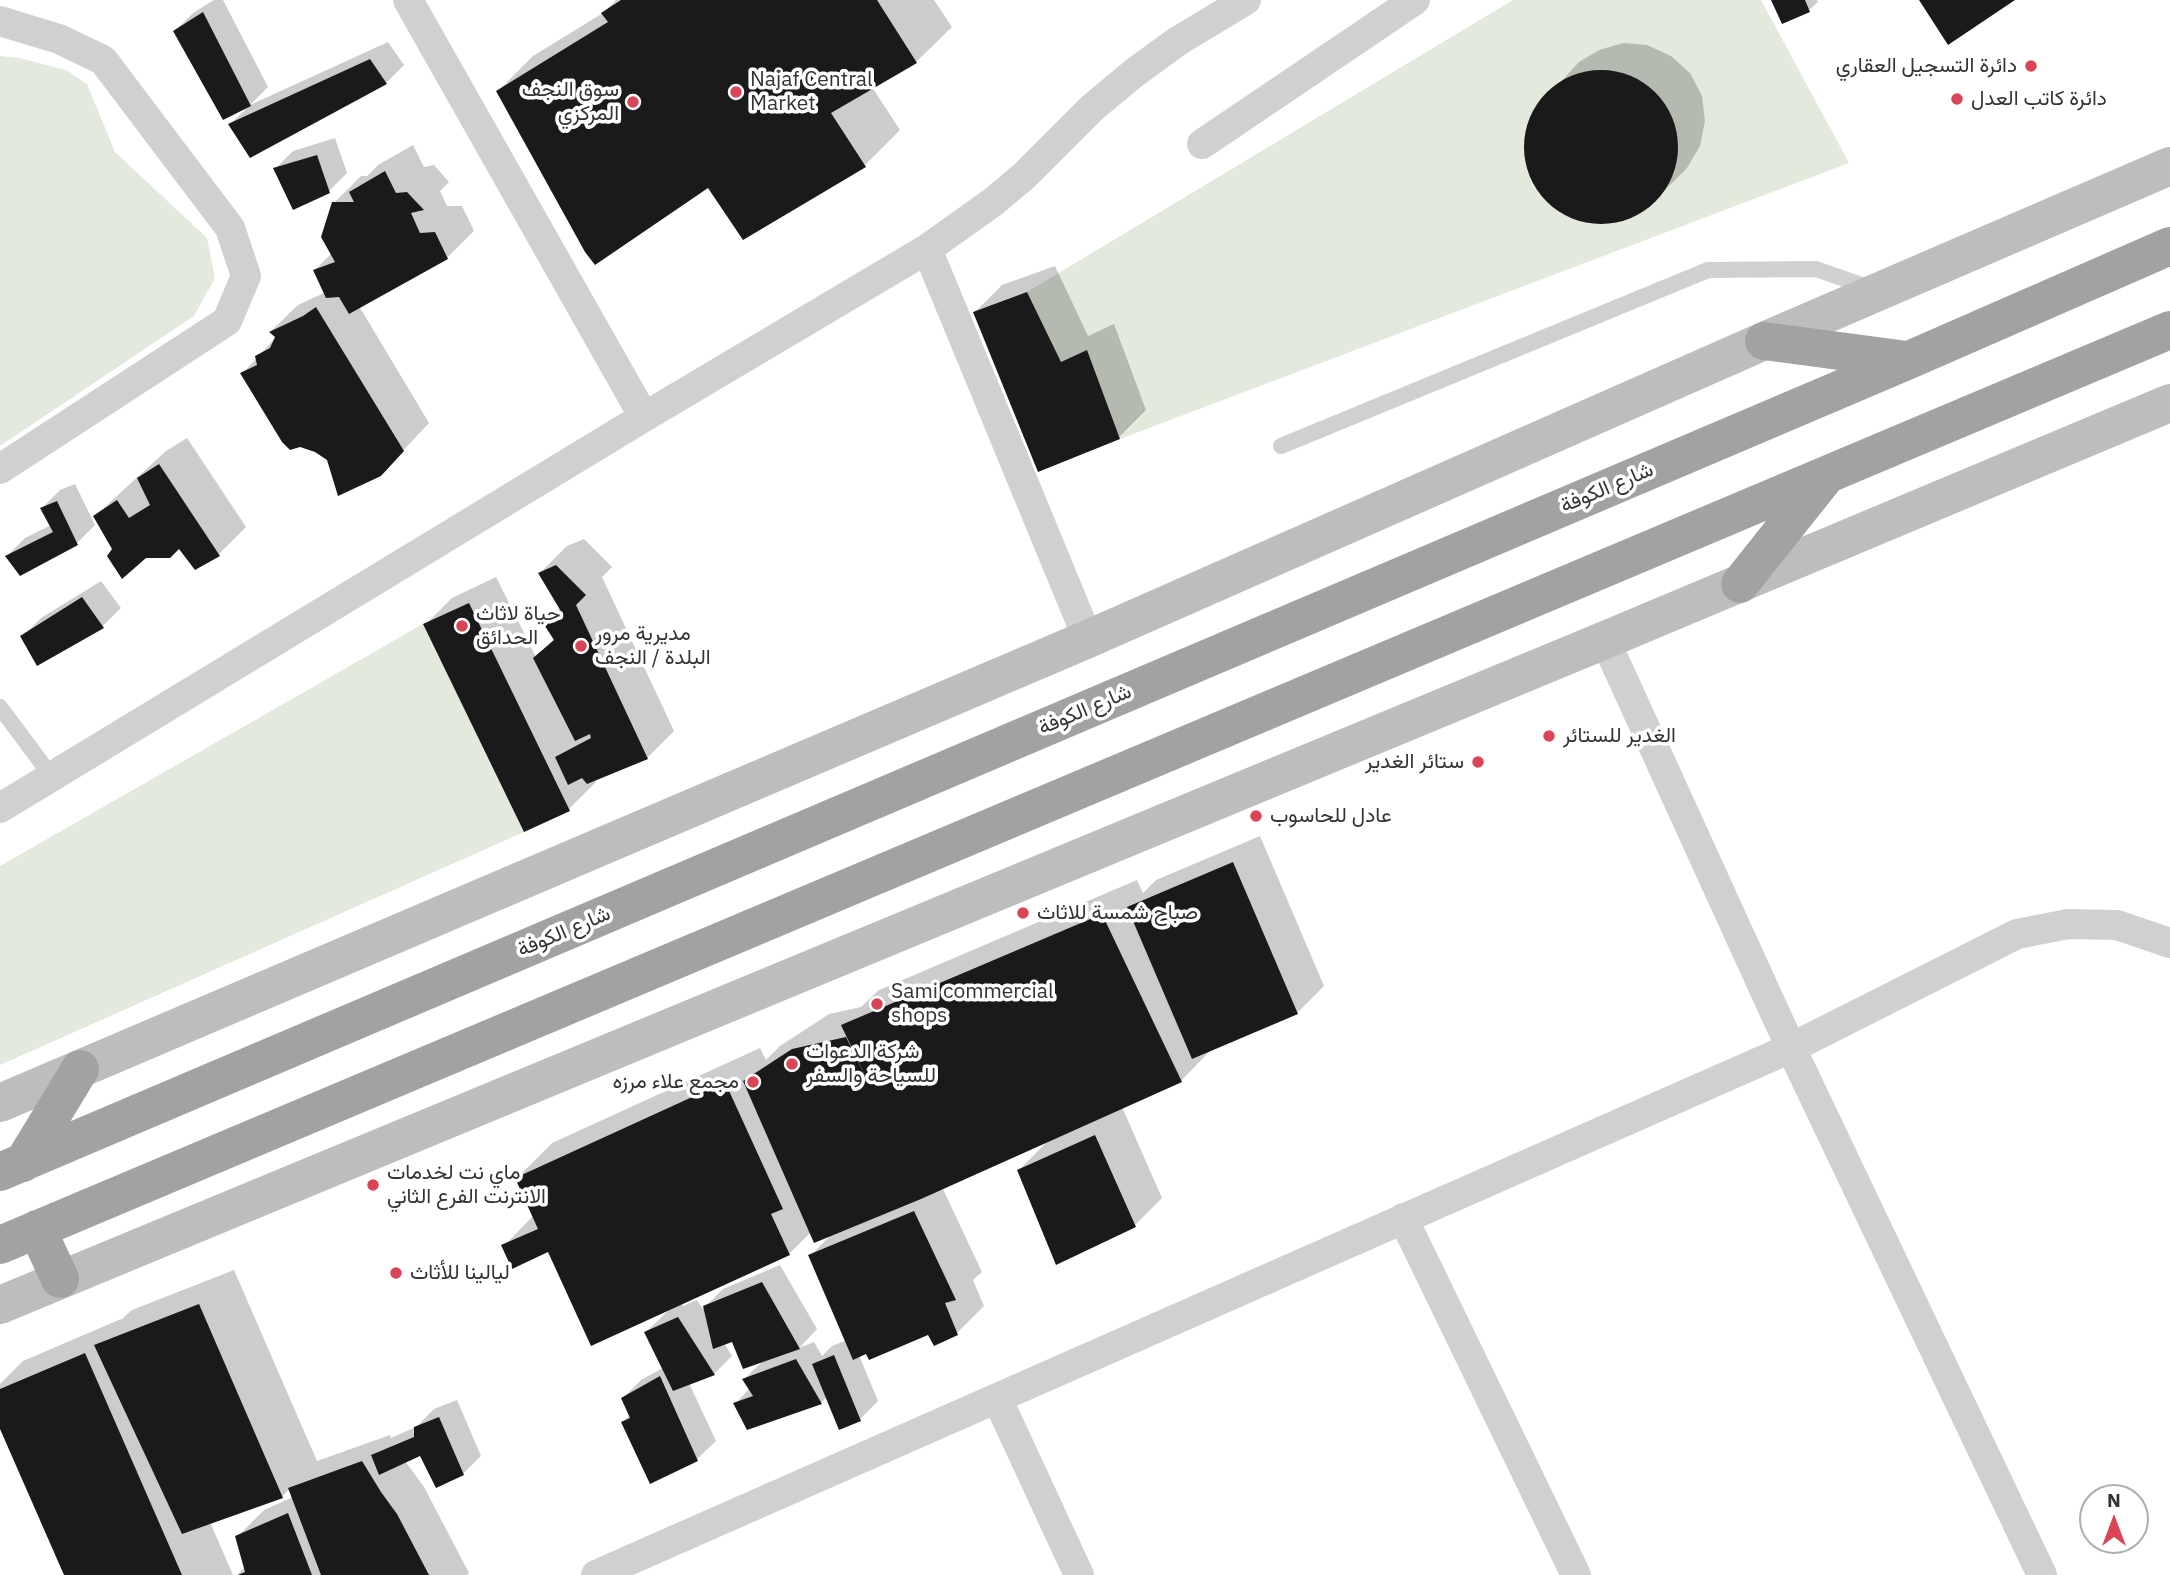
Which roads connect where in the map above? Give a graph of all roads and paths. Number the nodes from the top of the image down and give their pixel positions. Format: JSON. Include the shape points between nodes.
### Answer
{"nodes":[{"id":1,"x":408,"y":0,"type":"edge"},
{"id":2,"x":1246,"y":0,"type":"edge"},
{"id":3,"x":1415,"y":0,"type":"edge"},
{"id":4,"x":0,"y":21,"type":"edge"},
{"id":5,"x":1202,"y":144,"type":"dead end"},
{"id":6,"x":2170,"y":166,"type":"edge"},
{"id":7,"x":2170,"y":246,"type":"edge"},
{"id":8,"x":927,"y":249,"type":"junction"},
{"id":9,"x":1879,"y":291,"type":"junction"},
{"id":10,"x":2170,"y":330,"type":"edge"},
{"id":11,"x":1764,"y":341,"type":"junction"},
{"id":12,"x":1909,"y":360,"type":"junction"},
{"id":13,"x":2167,"y":407,"type":"edge"},
{"id":14,"x":644,"y":417,"type":"junction"},
{"id":15,"x":1281,"y":446,"type":"dead end"},
{"id":16,"x":0,"y":469,"type":"edge"},
{"id":17,"x":1830,"y":472,"type":"junction"},
{"id":18,"x":1740,"y":584,"type":"junction"},
{"id":19,"x":1088,"y":639,"type":"junction"},
{"id":20,"x":1605,"y":640,"type":"junction"},
{"id":21,"x":0,"y":707,"type":"edge"},
{"id":22,"x":52,"y":777,"type":"junction"},
{"id":23,"x":0,"y":808,"type":"edge"},
{"id":24,"x":2170,"y":943,"type":"edge"},
{"id":25,"x":1791,"y":1048,"type":"junction"},
{"id":26,"x":80,"y":1069,"type":"junction"},
{"id":27,"x":0,"y":1103,"type":"edge"},
{"id":28,"x":11,"y":1167,"type":"edge"},
{"id":29,"x":1403,"y":1219,"type":"junction"},
{"id":30,"x":37,"y":1229,"type":"junction"},
{"id":31,"x":0,"y":1245,"type":"edge"},
{"id":32,"x":60,"y":1279,"type":"junction"},
{"id":33,"x":0,"y":1304,"type":"edge"},
{"id":34,"x":997,"y":1398,"type":"junction"},
{"id":35,"x":611,"y":1572,"type":"edge"},
{"id":36,"x":1079,"y":1575,"type":"edge"},
{"id":37,"x":1576,"y":1575,"type":"edge"},
{"id":38,"x":2042,"y":1575,"type":"edge"}],
"edges":[{"from":1,"to":14,"type":"street"},
{"from":2,"to":8,"type":"street","via":[[1133,73],[1024,176]]},
{"from":3,"to":5,"type":"street"},
{"from":4,"to":16,"type":"street","via":[[59,39],[103,60],[230,228],[246,276],[227,321]]},
{"from":6,"to":9,"type":"main road"},
{"from":7,"to":12,"type":"highway","name":"شارع الكوفة"},
{"from":8,"to":14,"type":"street"},
{"from":8,"to":19,"type":"street"},
{"from":9,"to":11,"type":"main road"},
{"from":9,"to":15,"type":"lane","via":[[1816,269],[1708,270]]},
{"from":10,"to":17,"type":"highway"},
{"from":11,"to":12,"type":"highway"},
{"from":11,"to":19,"type":"main road"},
{"from":12,"to":28,"type":"highway","name":"شارع الكوفة"},
{"from":13,"to":18,"type":"main road"},
{"from":14,"to":22,"type":"street"},
{"from":17,"to":18,"type":"highway"},
{"from":17,"to":30,"type":"highway"},
{"from":18,"to":20,"type":"main road"},
{"from":19,"to":26,"type":"main road"},
{"from":20,"to":25,"type":"street"},
{"from":20,"to":32,"type":"main road"},
{"from":21,"to":22,"type":"lane"},
{"from":22,"to":23,"type":"street"},
{"from":24,"to":25,"type":"street","via":[[2118,925],[2068,924],[2017,934]]},
{"from":25,"to":29,"type":"street"},
{"from":25,"to":38,"type":"street"},
{"from":26,"to":27,"type":"main road"},
{"from":26,"to":28,"type":"highway"},
{"from":29,"to":34,"type":"street"},
{"from":29,"to":37,"type":"street"},
{"from":30,"to":31,"type":"highway"},
{"from":30,"to":32,"type":"highway"},
{"from":32,"to":33,"type":"main road"},
{"from":34,"to":35,"type":"street"},
{"from":34,"to":36,"type":"street"}]}
